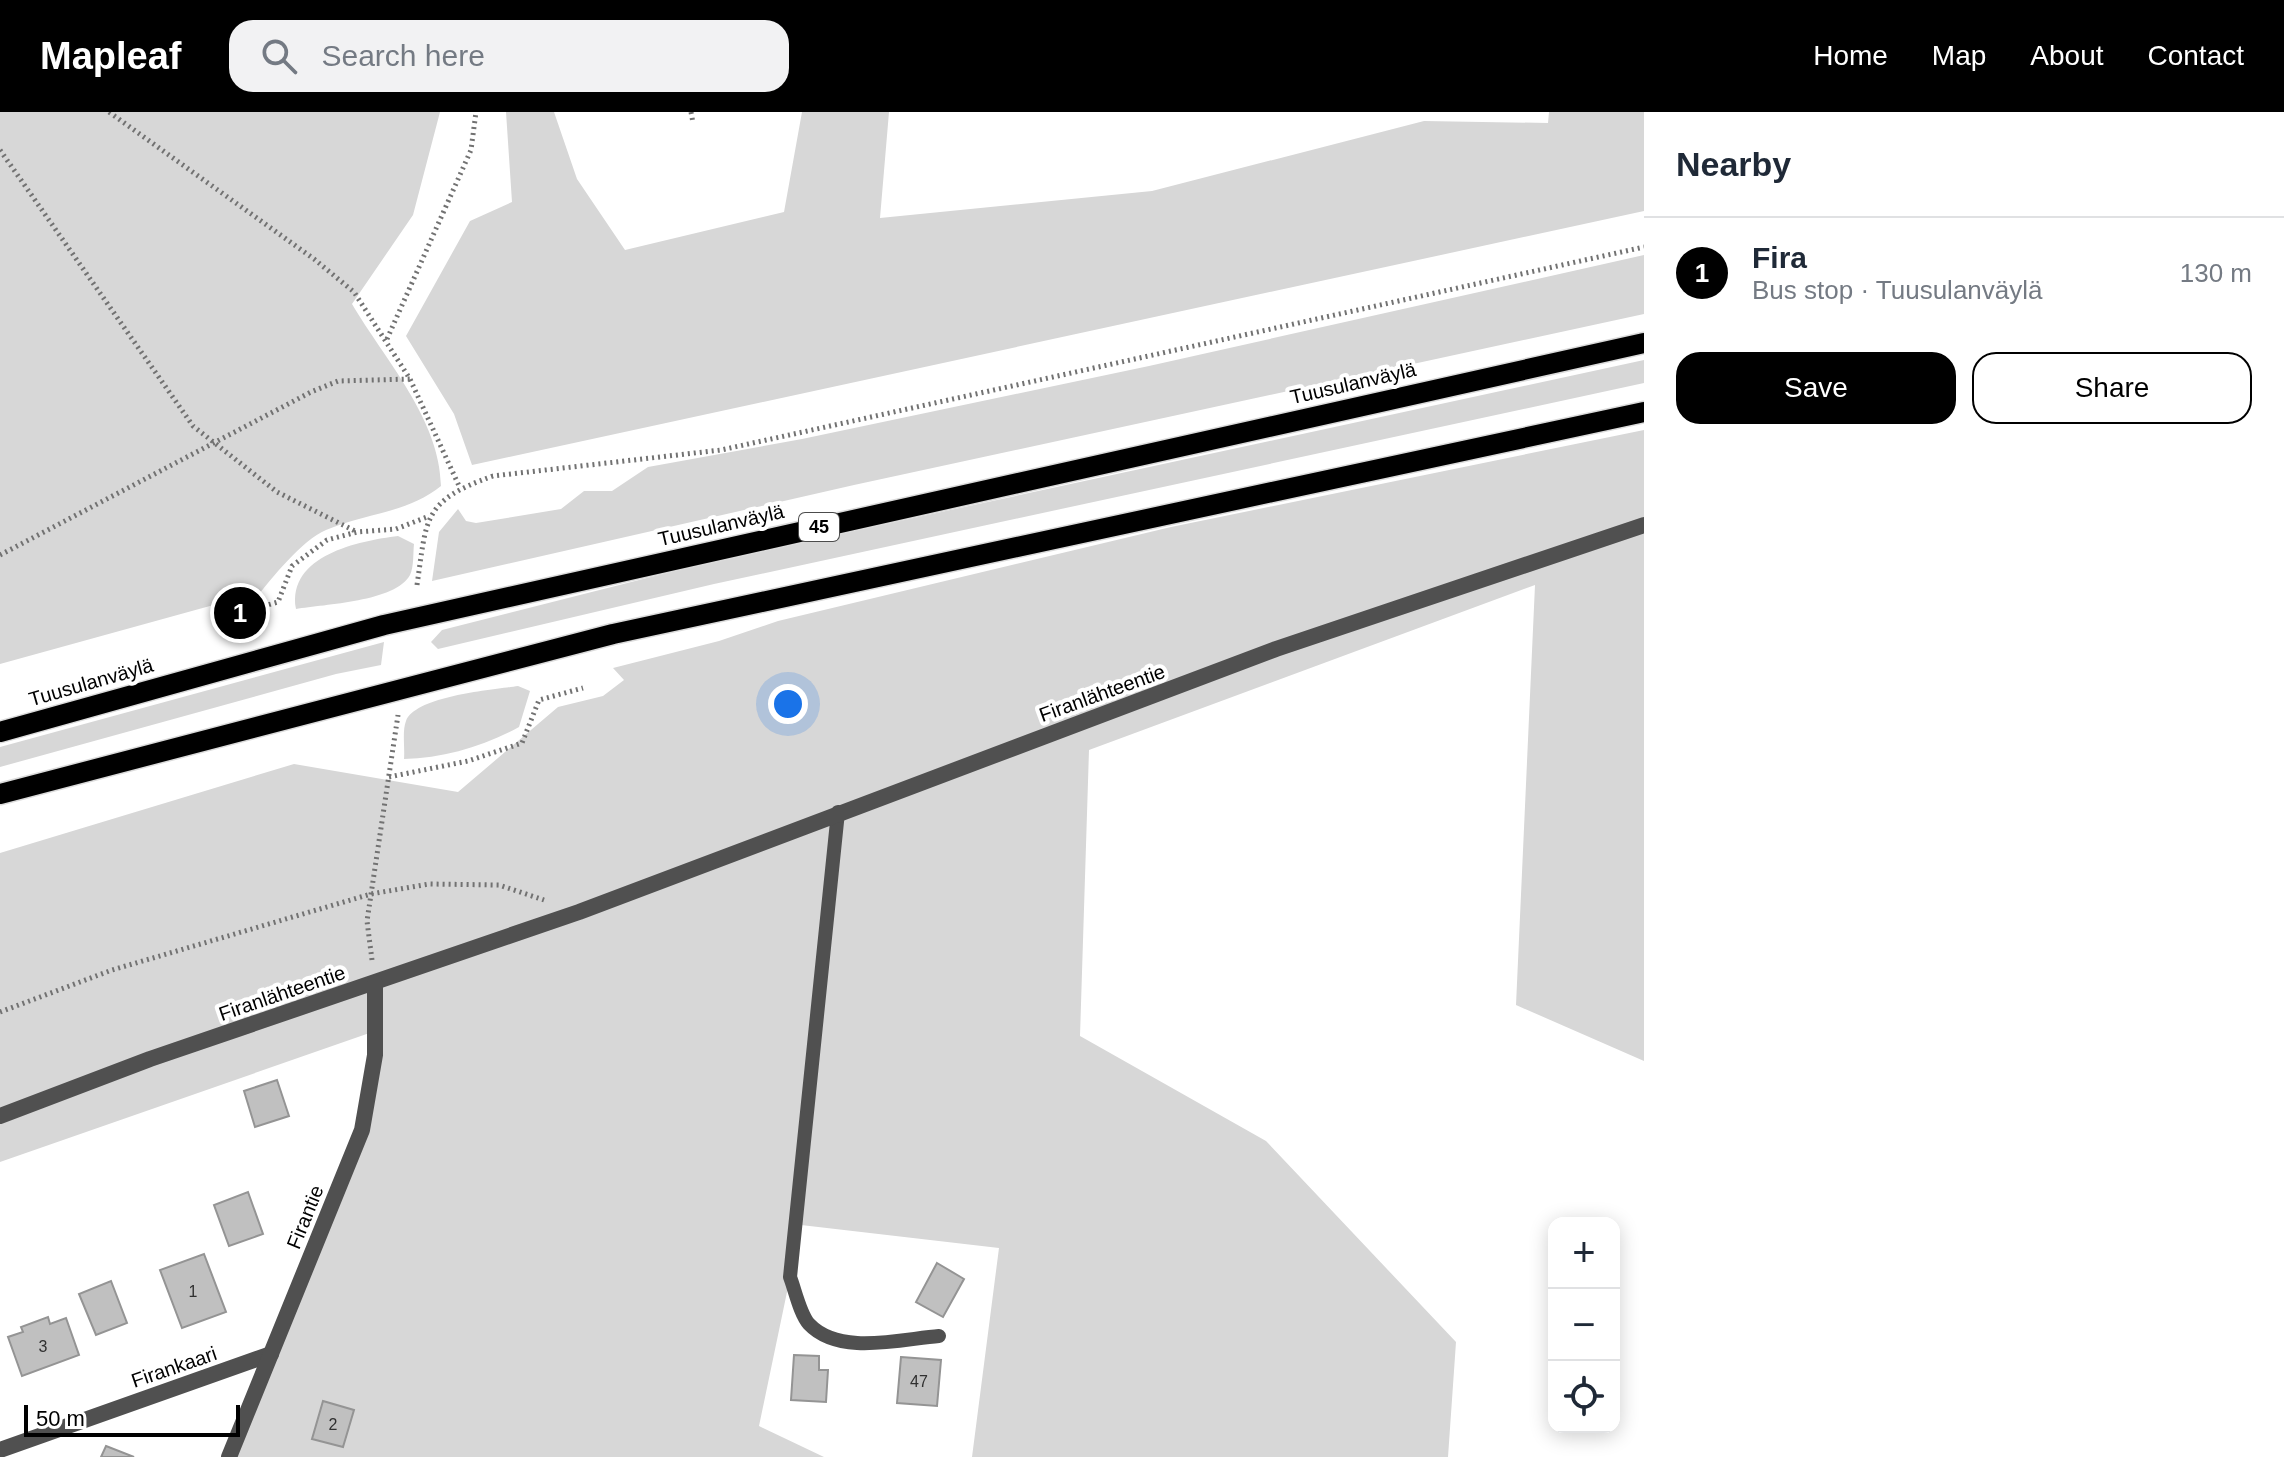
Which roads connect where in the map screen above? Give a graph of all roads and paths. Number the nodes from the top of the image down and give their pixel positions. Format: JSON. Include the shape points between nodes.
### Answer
{"nodes":[{"id":1,"x":109,"y":112,"type":"edge"},
{"id":2,"x":476,"y":112,"type":"edge"},
{"id":3,"x":691,"y":112,"type":"edge"},
{"id":4,"x":693,"y":123,"type":"dead end"},
{"id":5,"x":0,"y":150,"type":"edge"},
{"id":6,"x":1644,"y":247,"type":"edge"},
{"id":7,"x":387,"y":339,"type":"junction"},
{"id":8,"x":1644,"y":343,"type":"edge"},
{"id":9,"x":410,"y":379,"type":"junction"},
{"id":10,"x":1644,"y":412,"type":"edge"},
{"id":11,"x":217,"y":444,"type":"junction"},
{"id":12,"x":460,"y":488,"type":"junction"},
{"id":13,"x":427,"y":517,"type":"junction"},
{"id":14,"x":1644,"y":525,"type":"edge"},
{"id":15,"x":357,"y":532,"type":"junction"},
{"id":16,"x":0,"y":555,"type":"edge"},
{"id":17,"x":417,"y":585,"type":"dead end"},
{"id":18,"x":240,"y":613,"type":"dead end"},
{"id":19,"x":583,"y":688,"type":"dead end"},
{"id":20,"x":398,"y":715,"type":"dead end"},
{"id":21,"x":0,"y":732,"type":"edge"},
{"id":22,"x":389,"y":777,"type":"junction"},
{"id":23,"x":0,"y":794,"type":"edge"},
{"id":24,"x":838,"y":812,"type":"junction"},
{"id":25,"x":371,"y":894,"type":"junction"},
{"id":26,"x":579,"y":912,"type":"junction"},
{"id":27,"x":375,"y":983,"type":"junction"},
{"id":28,"x":0,"y":1012,"type":"edge"},
{"id":29,"x":0,"y":1116,"type":"edge"},
{"id":30,"x":939,"y":1336,"type":"dead end"},
{"id":31,"x":271,"y":1354,"type":"junction"},
{"id":32,"x":0,"y":1450,"type":"edge"},
{"id":33,"x":229,"y":1457,"type":"edge"}],
"edges":[{"from":1,"to":7,"type":"path","via":[[314,259],[354,292]]},
{"from":2,"to":7,"type":"path","via":[[471,150]]},
{"from":3,"to":4,"type":"path"},
{"from":5,"to":11,"type":"path","via":[[193,426]]},
{"from":6,"to":12,"type":"path","via":[[721,450],[493,476]]},
{"from":7,"to":9,"type":"path"},
{"from":8,"to":21,"type":"main road","name":"Tuusulanväylä","number":"45","via":[[384,625]]},
{"from":9,"to":11,"type":"path","via":[[338,381]]},
{"from":9,"to":12,"type":"path"},
{"from":10,"to":23,"type":"main road","via":[[613,634]]},
{"from":11,"to":15,"type":"path","via":[[277,492]]},
{"from":11,"to":16,"type":"path"},
{"from":12,"to":13,"type":"path"},
{"from":13,"to":15,"type":"path","via":[[396,529]]},
{"from":13,"to":17,"type":"path"},
{"from":14,"to":24,"type":"street","name":"Firanlähteentie","via":[[1276,649]]},
{"from":15,"to":18,"type":"path","via":[[327,540],[292,566],[278,602]]},
{"from":19,"to":22,"type":"path","via":[[539,700],[522,743],[468,761]]},
{"from":20,"to":22,"type":"path"},
{"from":22,"to":25,"type":"path"},
{"from":24,"to":26,"type":"street","name":"Firanlähteentie"},
{"from":24,"to":30,"type":"lane","via":[[790,1277],[808,1324],[829,1336],[859,1343]]},
{"from":25,"to":26,"type":"path","via":[[429,884],[499,885]]},
{"from":25,"to":27,"type":"path","via":[[367,921]]},
{"from":25,"to":28,"type":"path","via":[[112,970]]},
{"from":26,"to":27,"type":"street","name":"Firanlähteentie"},
{"from":27,"to":29,"type":"street","name":"Firanlähteentie"},
{"from":27,"to":31,"type":"street","name":"Firantie","via":[[375,1055],[362,1130]]},
{"from":31,"to":32,"type":"street","name":"Firankaari"},
{"from":31,"to":33,"type":"street","name":"Firantie"}]}
